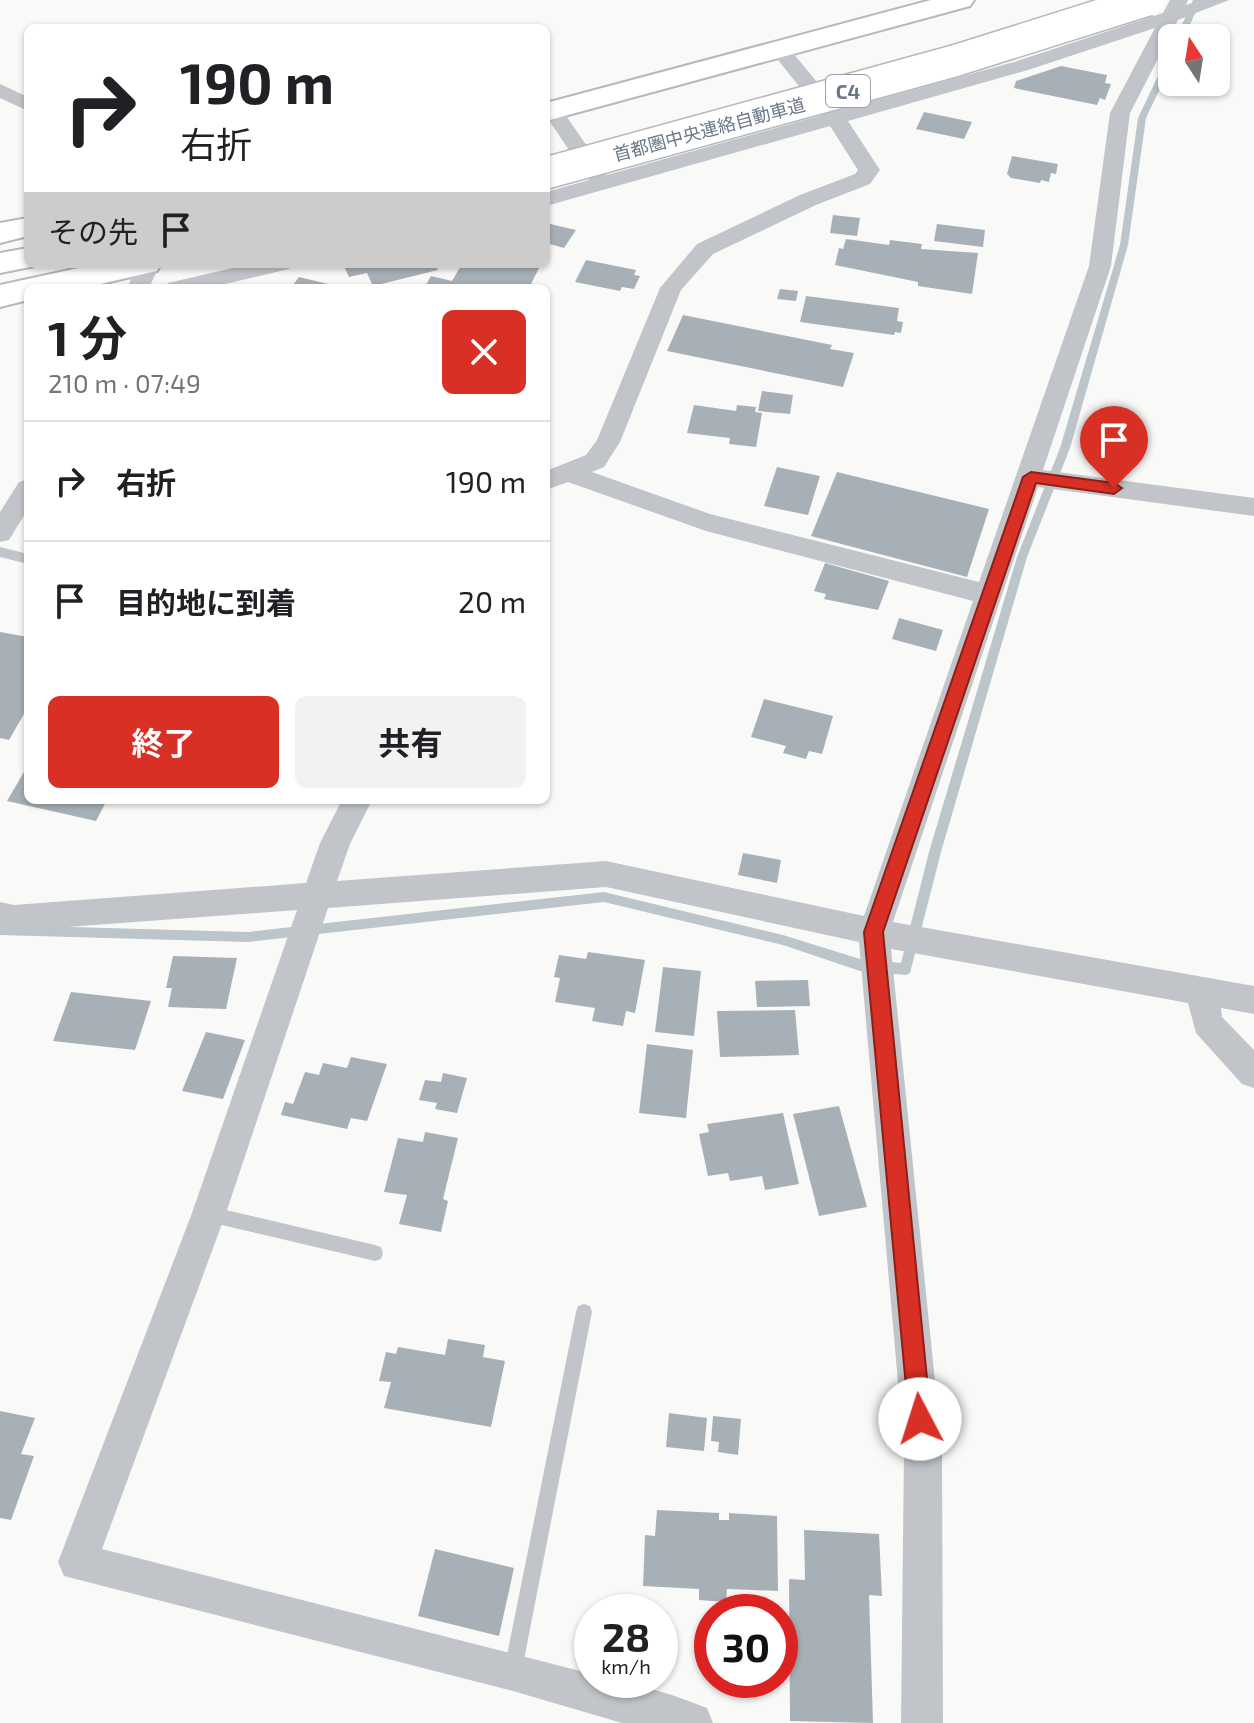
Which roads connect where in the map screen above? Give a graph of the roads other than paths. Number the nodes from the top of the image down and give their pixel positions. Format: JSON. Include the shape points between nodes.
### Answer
{"nodes":[{"id":1,"x":1215,"y":2,"type":"edge"},
{"id":2,"x":1168,"y":8,"type":"edge"},
{"id":3,"x":968,"y":12,"type":"edge"},
{"id":4,"x":931,"y":38,"type":"dead end"},
{"id":5,"x":888,"y":50,"type":"dead end"},
{"id":6,"x":781,"y":51,"type":"junction"},
{"id":7,"x":0,"y":90,"type":"edge"},
{"id":8,"x":24,"y":103,"type":"edge"},
{"id":9,"x":550,"y":111,"type":"edge"},
{"id":10,"x":550,"y":112,"type":"edge"},
{"id":11,"x":837,"y":120,"type":"junction"},
{"id":12,"x":550,"y":142,"type":"edge"},
{"id":13,"x":550,"y":172,"type":"edge"},
{"id":14,"x":603,"y":185,"type":"junction"},
{"id":15,"x":550,"y":198,"type":"edge"},
{"id":16,"x":24,"y":228,"type":"edge"},
{"id":17,"x":0,"y":233,"type":"edge"},
{"id":18,"x":24,"y":259,"type":"edge"},
{"id":19,"x":0,"y":263,"type":"edge"},
{"id":20,"x":128,"y":268,"type":"edge"},
{"id":21,"x":264,"y":268,"type":"edge"},
{"id":22,"x":54,"y":284,"type":"edge"},
{"id":23,"x":194,"y":284,"type":"edge"},
{"id":24,"x":24,"y":290,"type":"edge"},
{"id":25,"x":0,"y":296,"type":"edge"},
{"id":26,"x":557,"y":476,"type":"edge"},
{"id":27,"x":1031,"y":477,"type":"junction"},
{"id":28,"x":24,"y":494,"type":"edge"},
{"id":29,"x":1254,"y":507,"type":"edge"},
{"id":30,"x":0,"y":533,"type":"edge"},
{"id":31,"x":0,"y":552,"type":"edge"},
{"id":32,"x":24,"y":558,"type":"edge"},
{"id":33,"x":990,"y":595,"type":"junction"},
{"id":34,"x":355,"y":804,"type":"edge"},
{"id":35,"x":319,"y":896,"type":"junction"},
{"id":36,"x":0,"y":915,"type":"edge"},
{"id":37,"x":874,"y":932,"type":"junction"},
{"id":38,"x":1203,"y":992,"type":"junction"},
{"id":39,"x":1254,"y":1000,"type":"edge"},
{"id":40,"x":1254,"y":1073,"type":"edge"},
{"id":41,"x":209,"y":1213,"type":"junction"},
{"id":42,"x":375,"y":1253,"type":"dead end"},
{"id":43,"x":584,"y":1312,"type":"dead end"},
{"id":44,"x":513,"y":1671,"type":"junction"},
{"id":45,"x":692,"y":1723,"type":"edge"},
{"id":46,"x":922,"y":1723,"type":"edge"}],
"edges":[{"from":1,"to":2,"type":"street"},
{"from":2,"to":11,"type":"street","via":[[1021,66]]},
{"from":2,"to":13,"type":"highway","name":"首都圏中央連絡自動車道","number":"C4","bridge":true},
{"from":2,"to":27,"type":"street","via":[[1120,113],[1100,266]]},
{"from":3,"to":4,"type":"highway"},
{"from":3,"to":6,"type":"street"},
{"from":5,"to":12,"type":"highway","name":"首都圏中央連絡自動車道","number":"C4"},
{"from":6,"to":9,"type":"street"},
{"from":6,"to":11,"type":"street"},
{"from":7,"to":8,"type":"street"},
{"from":10,"to":14,"type":"street"},
{"from":11,"to":14,"type":"street"},
{"from":11,"to":26,"type":"street","via":[[869,170],[863,179],[705,249],[671,288],[608,442],[595,461]]},
{"from":14,"to":15,"type":"street"},
{"from":16,"to":17,"type":"street"},
{"from":18,"to":19,"type":"highway"},
{"from":20,"to":22,"type":"highway"},
{"from":21,"to":23,"type":"street"},
{"from":24,"to":25,"type":"highway"},
{"from":26,"to":33,"type":"street","via":[[706,522]]},
{"from":27,"to":29,"type":"street"},
{"from":27,"to":33,"type":"street"},
{"from":28,"to":30,"type":"street"},
{"from":31,"to":32,"type":"lane"},
{"from":33,"to":37,"type":"street"},
{"from":34,"to":35,"type":"street","via":[[335,843]]},
{"from":35,"to":36,"type":"street"},
{"from":35,"to":37,"type":"street","via":[[606,874]]},
{"from":35,"to":41,"type":"street"},
{"from":37,"to":38,"type":"street"},
{"from":37,"to":46,"type":"street","via":[[923,1450]]},
{"from":38,"to":39,"type":"street"},
{"from":38,"to":40,"type":"street","via":[[1207,1023]]},
{"from":41,"to":42,"type":"lane"},
{"from":41,"to":44,"type":"street","via":[[78,1562]]},
{"from":43,"to":44,"type":"lane"},
{"from":44,"to":45,"type":"street"}]}
